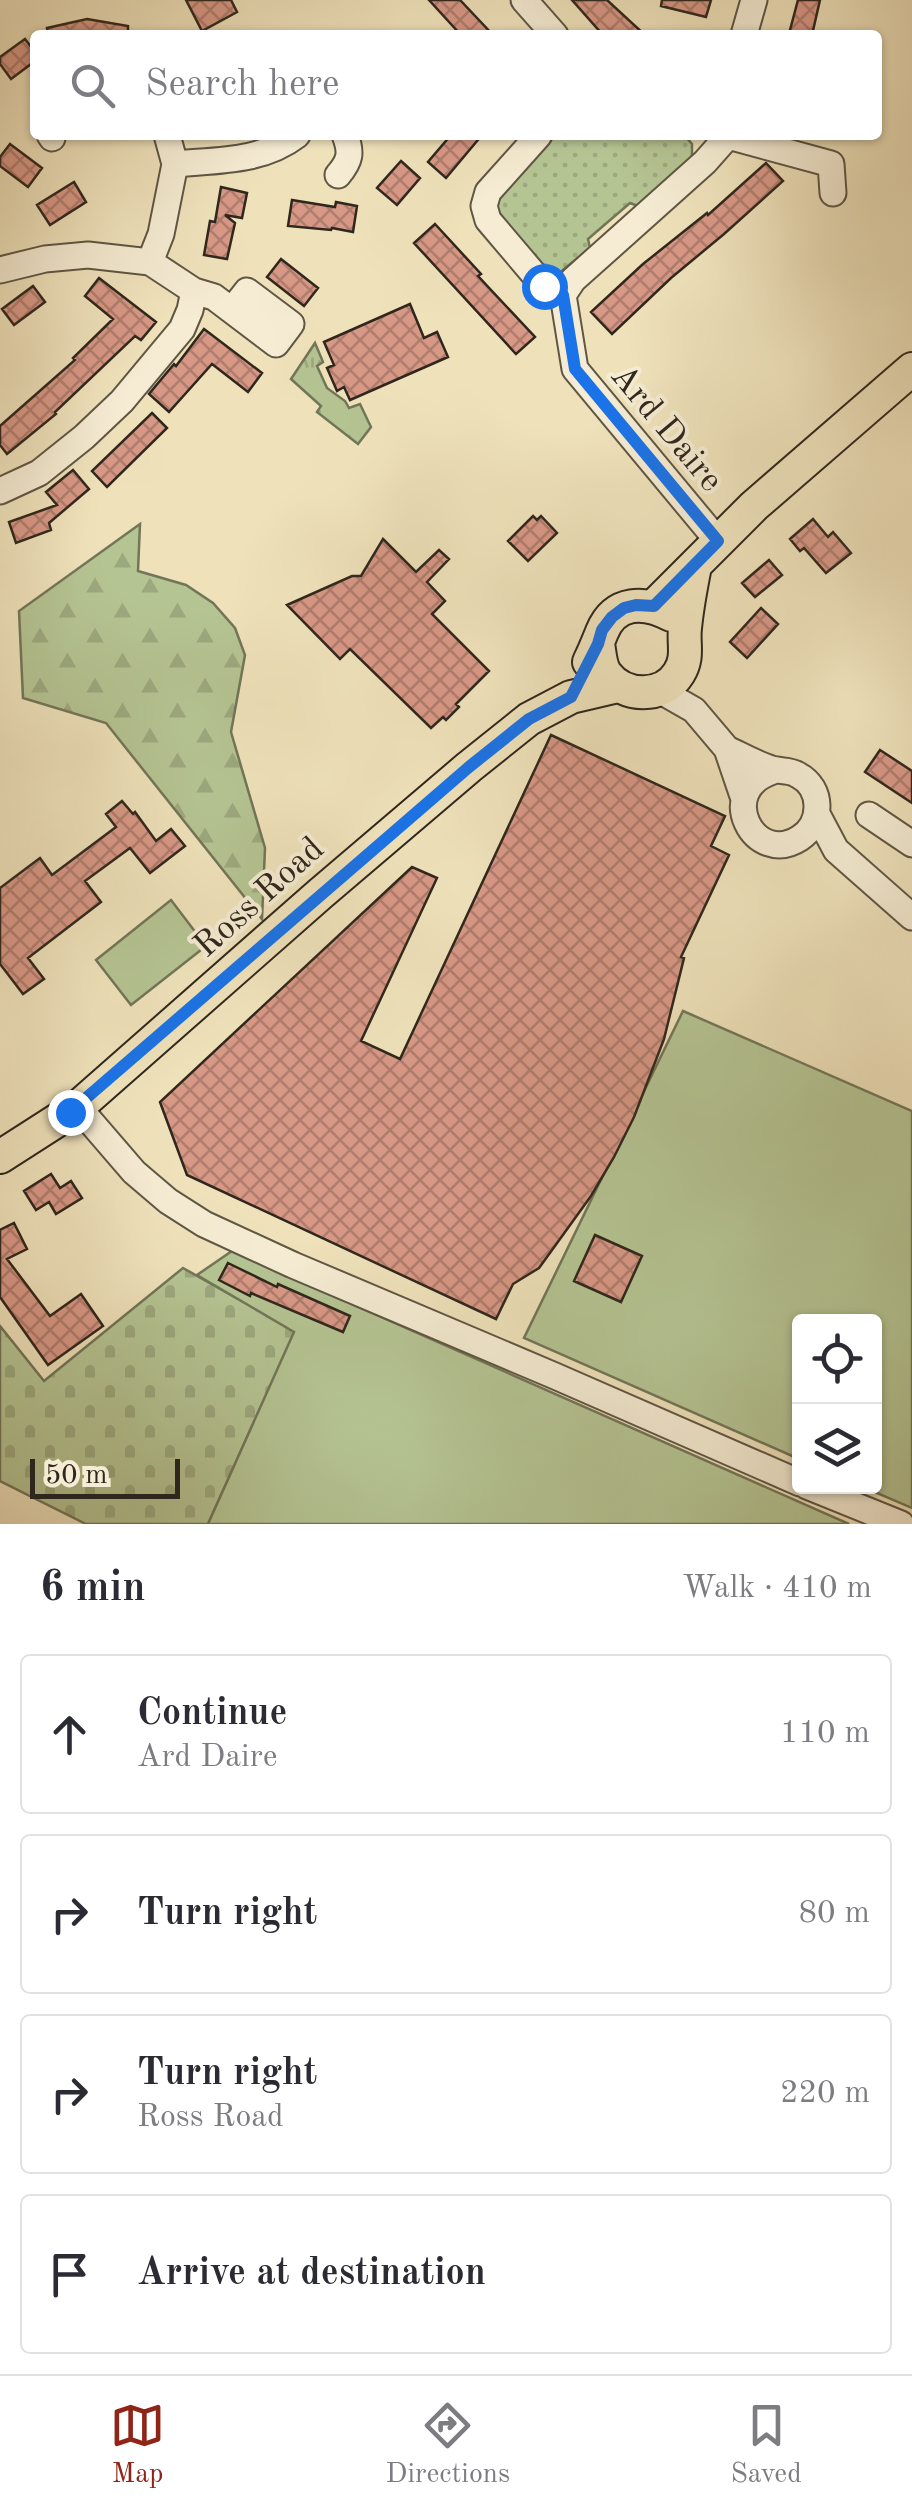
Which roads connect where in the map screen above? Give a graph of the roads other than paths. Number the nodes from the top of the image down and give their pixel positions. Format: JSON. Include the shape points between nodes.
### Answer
{"nodes":[{"id":1,"x":524,"y":0,"type":"edge"},
{"id":2,"x":754,"y":0,"type":"edge"},
{"id":3,"x":551,"y":30,"type":"edge"},
{"id":4,"x":745,"y":30,"type":"edge"},
{"id":5,"x":168,"y":140,"type":"edge"},
{"id":6,"x":290,"y":140,"type":"edge"},
{"id":7,"x":347,"y":140,"type":"edge"},
{"id":8,"x":535,"y":140,"type":"edge"},
{"id":9,"x":723,"y":140,"type":"edge"},
{"id":10,"x":745,"y":140,"type":"edge"},
{"id":11,"x":175,"y":164,"type":"junction"},
{"id":12,"x":338,"y":175,"type":"dead end"},
{"id":13,"x":833,"y":193,"type":"dead end"},
{"id":14,"x":150,"y":262,"type":"junction"},
{"id":15,"x":0,"y":270,"type":"edge"},
{"id":16,"x":194,"y":291,"type":"junction"},
{"id":17,"x":563,"y":295,"type":"junction"},
{"id":18,"x":232,"y":310,"type":"dead end"},
{"id":19,"x":912,"y":369,"type":"edge"},
{"id":20,"x":0,"y":491,"type":"edge"},
{"id":21,"x":718,"y":541,"type":"junction"},
{"id":22,"x":694,"y":566,"type":"junction"},
{"id":23,"x":654,"y":606,"type":"junction"},
{"id":24,"x":598,"y":644,"type":"junction"},
{"id":25,"x":685,"y":645,"type":"junction"},
{"id":26,"x":618,"y":686,"type":"junction"},
{"id":27,"x":658,"y":690,"type":"junction"},
{"id":28,"x":571,"y":697,"type":"junction"},
{"id":29,"x":694,"y":710,"type":"junction"},
{"id":30,"x":726,"y":749,"type":"junction"},
{"id":31,"x":773,"y":770,"type":"junction"},
{"id":32,"x":744,"y":799,"type":"junction"},
{"id":33,"x":817,"y":814,"type":"junction"},
{"id":34,"x":869,"y":815,"type":"dead end"},
{"id":35,"x":794,"y":842,"type":"junction"},
{"id":36,"x":912,"y":844,"type":"edge"},
{"id":37,"x":836,"y":850,"type":"junction"},
{"id":38,"x":912,"y":917,"type":"edge"},
{"id":39,"x":78,"y":1107,"type":"junction"},
{"id":40,"x":0,"y":1157,"type":"edge"},
{"id":41,"x":792,"y":1480,"type":"edge"},
{"id":42,"x":827,"y":1494,"type":"edge"},
{"id":43,"x":901,"y":1524,"type":"edge"}],
"edges":[{"from":1,"to":3,"type":"street"},
{"from":2,"to":4,"type":"street"},
{"from":5,"to":11,"type":"street"},
{"from":6,"to":11,"type":"street","via":[[262,154]]},
{"from":7,"to":12,"type":"street","via":[[349,162]]},
{"from":8,"to":17,"type":"street","via":[[488,192],[484,206],[488,220],[544,286]]},
{"from":9,"to":17,"type":"street"},
{"from":10,"to":13,"type":"street","via":[[831,164]]},
{"from":11,"to":14,"type":"street"},
{"from":14,"to":15,"type":"street","via":[[88,255]]},
{"from":14,"to":16,"type":"street"},
{"from":16,"to":18,"type":"street"},
{"from":16,"to":20,"type":"street","via":[[182,328],[122,401],[39,473]]},
{"from":17,"to":21,"type":"street","name":"Ard Daire","via":[[575,369]]},
{"from":19,"to":21,"type":"main road"},
{"from":21,"to":22,"type":"main road"},
{"from":22,"to":23,"type":"main road"},
{"from":22,"to":25,"type":"main road"},
{"from":23,"to":24,"type":"main road","via":[[624,608]]},
{"from":23,"to":25,"type":"main road","via":[[672,616]]},
{"from":24,"to":26,"type":"main road","via":[[602,666]]},
{"from":24,"to":28,"type":"main road"},
{"from":25,"to":27,"type":"main road","via":[[679,674]]},
{"from":25,"to":29,"type":"street"},
{"from":26,"to":27,"type":"main road"},
{"from":26,"to":28,"type":"main road","name":"Ross Road"},
{"from":27,"to":29,"type":"street"},
{"from":28,"to":39,"type":"main road","name":"Ross Road","via":[[529,719],[469,767]]},
{"from":29,"to":30,"type":"street"},
{"from":30,"to":31,"type":"street"},
{"from":30,"to":32,"type":"street"},
{"from":31,"to":32,"type":"street","via":[[754,780]]},
{"from":31,"to":33,"type":"street","via":[[806,781]]},
{"from":32,"to":35,"type":"street","via":[[746,822],[759,838]]},
{"from":33,"to":35,"type":"street"},
{"from":33,"to":37,"type":"street"},
{"from":34,"to":36,"type":"street"},
{"from":35,"to":37,"type":"street"},
{"from":37,"to":38,"type":"street"},
{"from":39,"to":40,"type":"main road","name":"Ross Road"},
{"from":39,"to":41,"type":"street","via":[[134,1172],[204,1224]]},
{"from":42,"to":43,"type":"street"}]}
